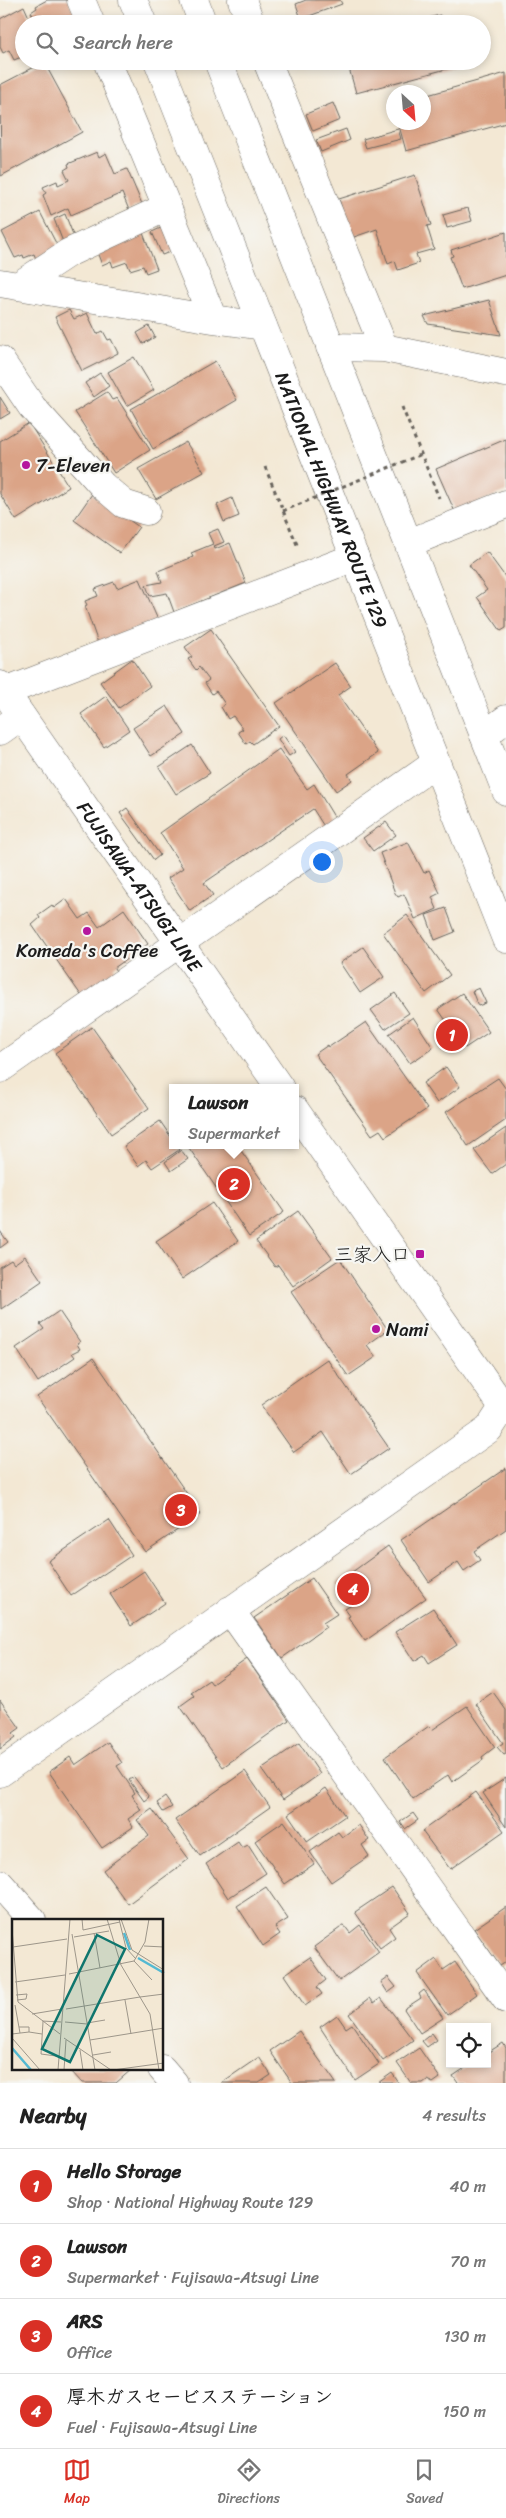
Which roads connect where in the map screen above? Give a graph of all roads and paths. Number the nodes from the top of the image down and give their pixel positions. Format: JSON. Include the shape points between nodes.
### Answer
{"nodes":[{"id":1,"x":81,"y":0,"type":"edge"},
{"id":2,"x":133,"y":0,"type":"edge"},
{"id":3,"x":194,"y":0,"type":"edge"},
{"id":4,"x":242,"y":0,"type":"edge"},
{"id":5,"x":87,"y":15,"type":"edge"},
{"id":6,"x":139,"y":15,"type":"edge"},
{"id":7,"x":200,"y":15,"type":"edge"},
{"id":8,"x":248,"y":15,"type":"edge"},
{"id":9,"x":111,"y":70,"type":"edge"},
{"id":10,"x":162,"y":70,"type":"edge"},
{"id":11,"x":222,"y":70,"type":"edge"},
{"id":12,"x":271,"y":70,"type":"edge"},
{"id":13,"x":167,"y":207,"type":"junction"},
{"id":14,"x":9,"y":285,"type":"edge"},
{"id":15,"x":213,"y":319,"type":"junction"},
{"id":16,"x":263,"y":326,"type":"junction"},
{"id":17,"x":330,"y":347,"type":"junction"},
{"id":18,"x":384,"y":348,"type":"junction"},
{"id":19,"x":0,"y":360,"type":"edge"},
{"id":20,"x":506,"y":373,"type":"edge"},
{"id":21,"x":402,"y":407,"type":"dead end"},
{"id":22,"x":422,"y":454,"type":"junction"},
{"id":23,"x":265,"y":467,"type":"dead end"},
{"id":24,"x":440,"y":499,"type":"dead end"},
{"id":25,"x":506,"y":504,"type":"edge"},
{"id":26,"x":146,"y":511,"type":"dead end"},
{"id":27,"x":283,"y":511,"type":"junction"},
{"id":28,"x":408,"y":544,"type":"junction"},
{"id":29,"x":301,"y":555,"type":"dead end"},
{"id":30,"x":355,"y":557,"type":"junction"},
{"id":31,"x":2,"y":689,"type":"edge"},
{"id":32,"x":506,"y":719,"type":"edge"},
{"id":33,"x":11,"y":724,"type":"edge"},
{"id":34,"x":484,"y":735,"type":"junction"},
{"id":35,"x":436,"y":763,"type":"junction"},
{"id":36,"x":506,"y":791,"type":"edge"},
{"id":37,"x":506,"y":939,"type":"edge"},
{"id":38,"x":179,"y":944,"type":"junction"},
{"id":39,"x":0,"y":1069,"type":"edge"},
{"id":40,"x":277,"y":1084,"type":"edge"},
{"id":41,"x":299,"y":1116,"type":"edge"},
{"id":42,"x":505,"y":1407,"type":"edge"},
{"id":43,"x":230,"y":1610,"type":"junction"},
{"id":44,"x":0,"y":1773,"type":"edge"},
{"id":45,"x":0,"y":1884,"type":"edge"},
{"id":46,"x":31,"y":1919,"type":"edge"},
{"id":47,"x":506,"y":2000,"type":"edge"},
{"id":48,"x":163,"y":2070,"type":"edge"},
{"id":49,"x":174,"y":2083,"type":"edge"}],
"edges":[{"from":1,"to":5,"type":"main road"},
{"from":2,"to":6,"type":"main road"},
{"from":3,"to":7,"type":"main road"},
{"from":4,"to":8,"type":"main road"},
{"from":9,"to":13,"type":"main road"},
{"from":10,"to":16,"type":"main road","name":"NATIONAL HIGHWAY ROUTE 129"},
{"from":11,"to":17,"type":"main road"},
{"from":12,"to":18,"type":"main road"},
{"from":13,"to":14,"type":"main road","via":[[68,253]]},
{"from":13,"to":15,"type":"main road"},
{"from":14,"to":15,"type":"main road"},
{"from":15,"to":16,"type":"main road"},
{"from":16,"to":30,"type":"main road","name":"NATIONAL HIGHWAY ROUTE 129"},
{"from":17,"to":18,"type":"main road"},
{"from":17,"to":28,"type":"main road"},
{"from":18,"to":20,"type":"main road"},
{"from":19,"to":26,"type":"main road","via":[[32,407],[102,486],[124,504]]},
{"from":21,"to":22,"type":"path"},
{"from":22,"to":24,"type":"path"},
{"from":22,"to":27,"type":"path","bridge":true},
{"from":23,"to":27,"type":"path"},
{"from":25,"to":28,"type":"main road"},
{"from":27,"to":29,"type":"path"},
{"from":28,"to":34,"type":"main road"},
{"from":30,"to":31,"type":"main road"},
{"from":30,"to":35,"type":"main road","name":"NATIONAL HIGHWAY ROUTE 129"},
{"from":31,"to":33,"type":"main road","name":"FUJISAWA-ATSUGI LINE"},
{"from":32,"to":34,"type":"main road"},
{"from":33,"to":38,"type":"main road","name":"FUJISAWA-ATSUGI LINE"},
{"from":34,"to":36,"type":"main road"},
{"from":35,"to":37,"type":"main road","name":"NATIONAL HIGHWAY ROUTE 129"},
{"from":35,"to":38,"type":"main road"},
{"from":38,"to":39,"type":"main road"},
{"from":38,"to":40,"type":"main road","name":"FUJISAWA-ATSUGI LINE"},
{"from":41,"to":42,"type":"main road"},
{"from":42,"to":43,"type":"main road","via":[[489,1429]]},
{"from":43,"to":44,"type":"main road"},
{"from":43,"to":47,"type":"main road"},
{"from":45,"to":46,"type":"main road"},
{"from":48,"to":49,"type":"main road"}]}
